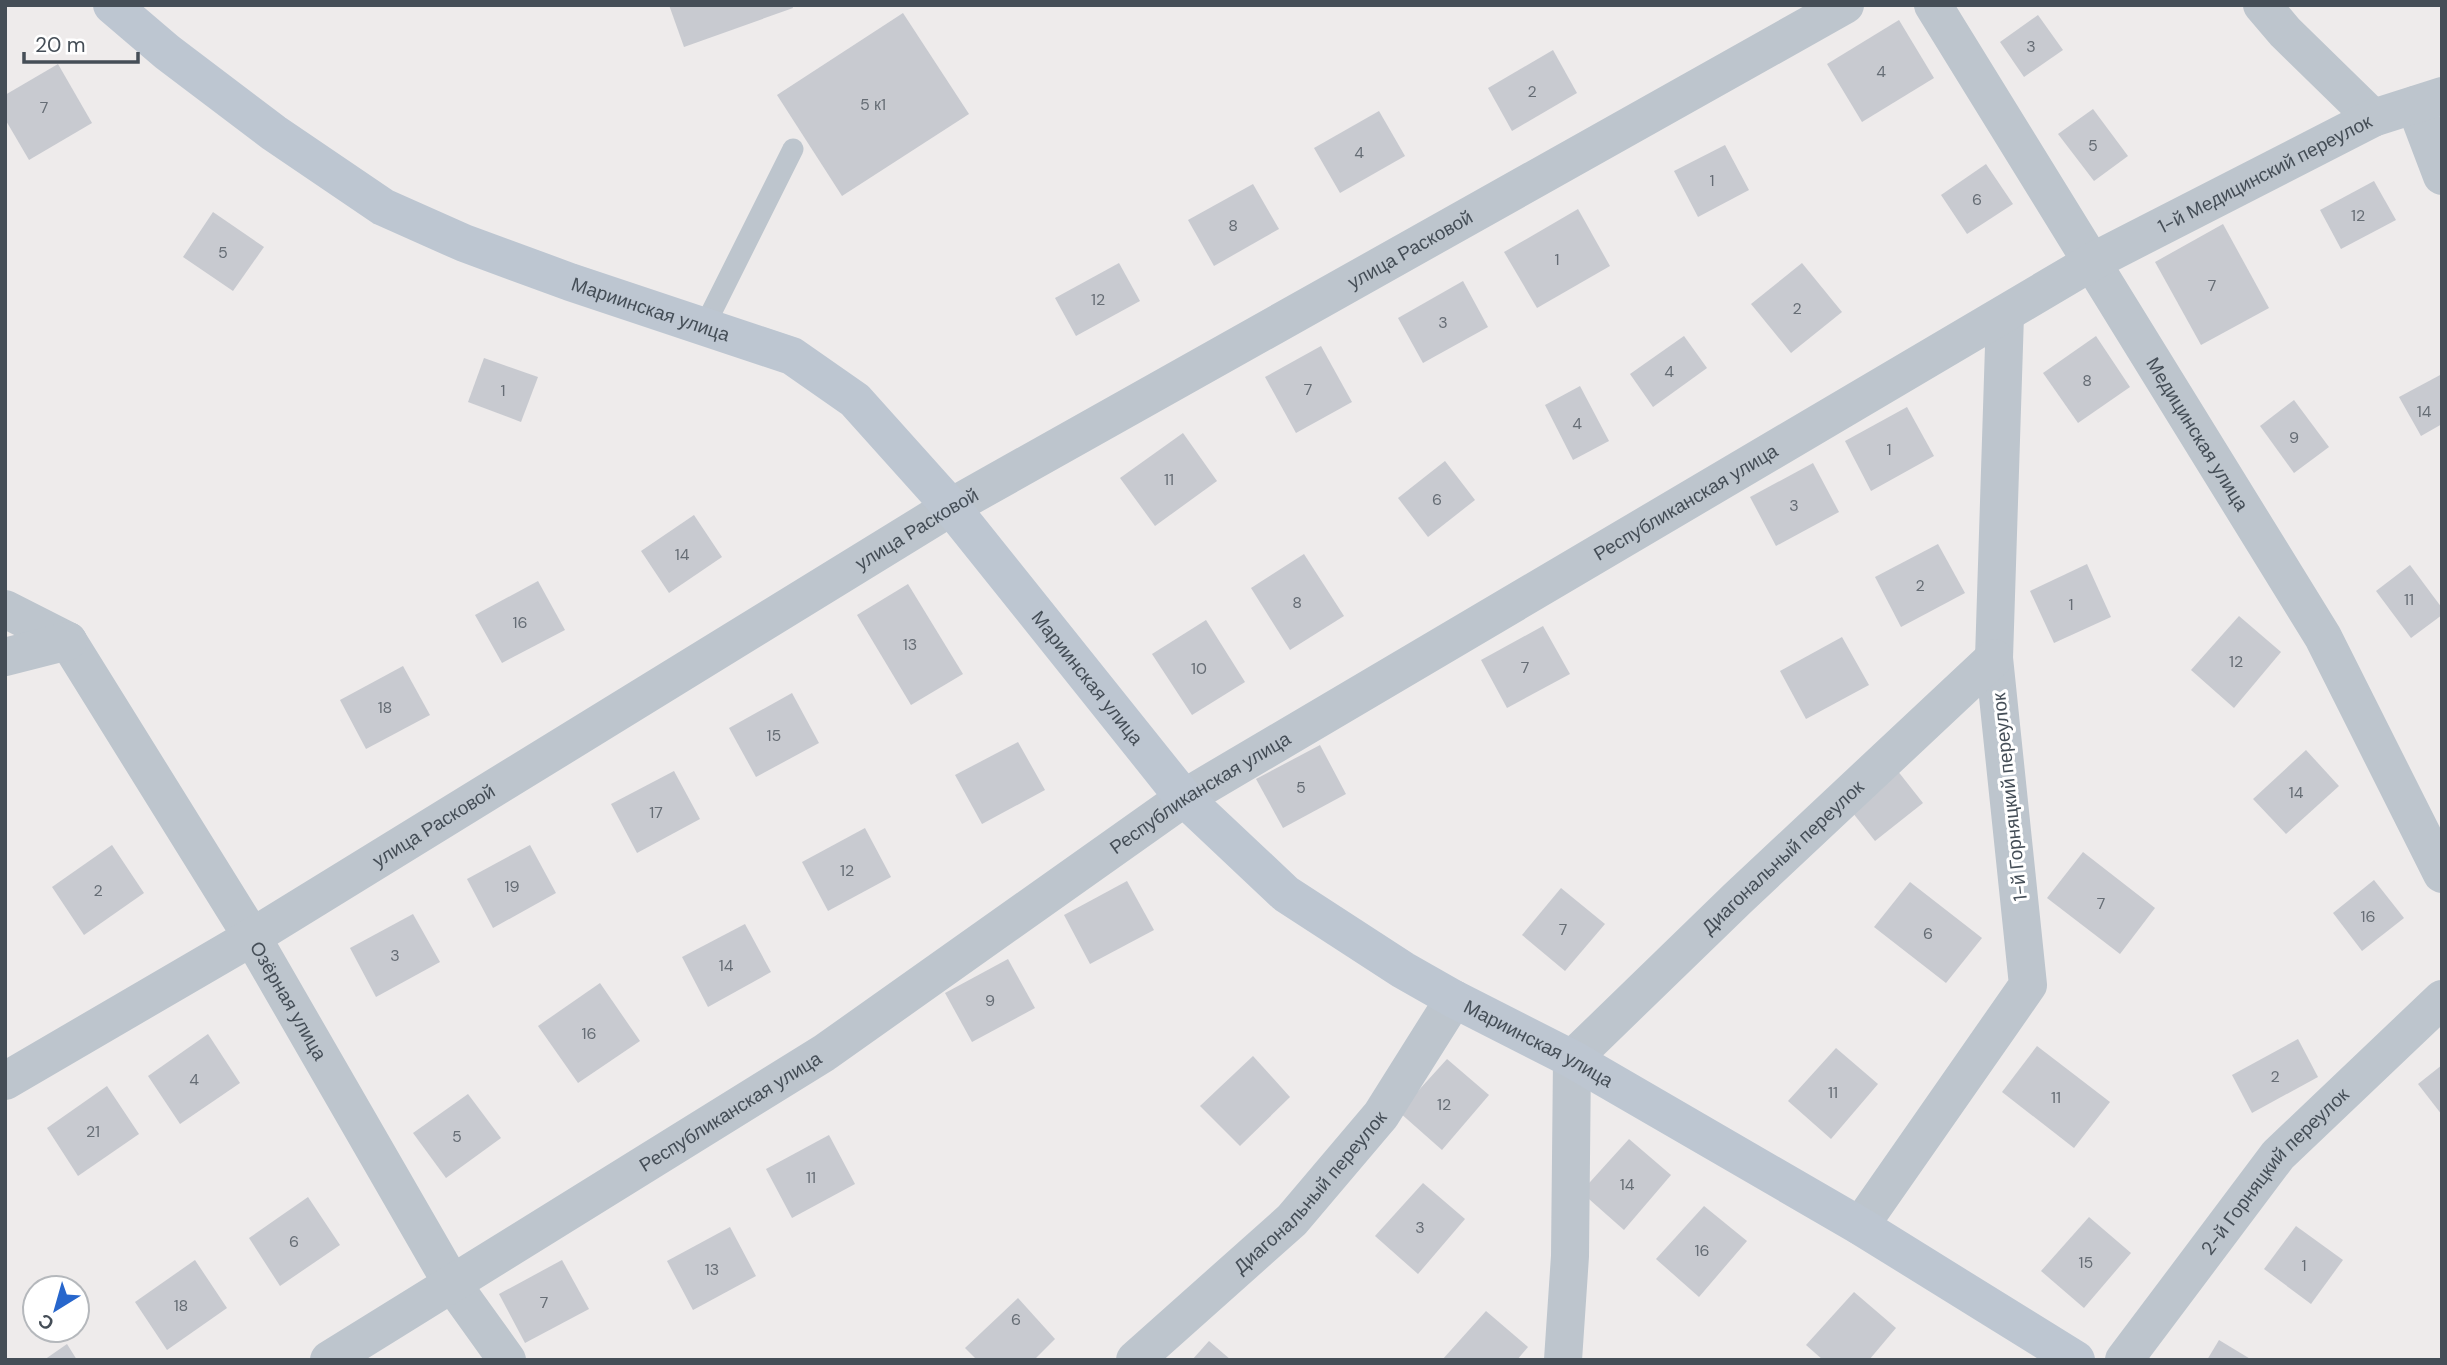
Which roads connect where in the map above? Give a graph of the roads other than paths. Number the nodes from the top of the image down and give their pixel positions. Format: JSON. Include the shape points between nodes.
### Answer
{"nodes":[{"id":1,"x":113,"y":5,"type":"edge"},
{"id":2,"x":1845,"y":5,"type":"edge"},
{"id":3,"x":1933,"y":5,"type":"edge"},
{"id":4,"x":2262,"y":5,"type":"edge"},
{"id":5,"x":2428,"y":101,"type":"edge"},
{"id":6,"x":2374,"y":118,"type":"junction"},
{"id":7,"x":793,"y":149,"type":"dead end"},
{"id":8,"x":2442,"y":176,"type":"edge"},
{"id":9,"x":2092,"y":262,"type":"junction"},
{"id":10,"x":2005,"y":315,"type":"junction"},
{"id":11,"x":704,"y":327,"type":"junction"},
{"id":12,"x":951,"y":507,"type":"junction"},
{"id":13,"x":5,"y":609,"type":"edge"},
{"id":14,"x":68,"y":641,"type":"junction"},
{"id":15,"x":5,"y":657,"type":"edge"},
{"id":16,"x":1994,"y":658,"type":"junction"},
{"id":17,"x":1184,"y":798,"type":"junction"},
{"id":18,"x":2442,"y":874,"type":"edge"},
{"id":19,"x":252,"y":937,"type":"junction"},
{"id":20,"x":1454,"y":999,"type":"junction"},
{"id":21,"x":2442,"y":999,"type":"edge"},
{"id":22,"x":1572,"y":1059,"type":"junction"},
{"id":23,"x":5,"y":1082,"type":"edge"},
{"id":24,"x":1860,"y":1226,"type":"junction"},
{"id":25,"x":451,"y":1282,"type":"junction"},
{"id":26,"x":329,"y":1360,"type":"edge"},
{"id":27,"x":507,"y":1360,"type":"edge"},
{"id":28,"x":1135,"y":1360,"type":"edge"},
{"id":29,"x":1563,"y":1360,"type":"edge"},
{"id":30,"x":2076,"y":1360,"type":"edge"},
{"id":31,"x":2124,"y":1360,"type":"edge"}],
"edges":[{"from":1,"to":11,"type":"main road","name":"Мариинская улица","via":[[274,133],[383,207],[464,243]]},
{"from":2,"to":12,"type":"street","name":"улица Расковой"},
{"from":3,"to":9,"type":"street","name":"Медицинская улица"},
{"from":4,"to":6,"type":"street"},
{"from":5,"to":6,"type":"street","name":"1-й Медицинский переулок"},
{"from":5,"to":8,"type":"street"},
{"from":6,"to":9,"type":"street","name":"1-й Медицинский переулок"},
{"from":7,"to":11,"type":"lane"},
{"from":9,"to":10,"type":"street","name":"Республиканская улица"},
{"from":9,"to":18,"type":"street","name":"Медицинская улица","via":[[2323,637]]},
{"from":10,"to":16,"type":"street","name":"1-й Горняцкий переулок"},
{"from":10,"to":17,"type":"street","name":"Республиканская улица"},
{"from":11,"to":12,"type":"main road","name":"Мариинская улица","via":[[792,356],[822,374],[855,400]]},
{"from":12,"to":17,"type":"main road","name":"Мариинская улица"},
{"from":12,"to":19,"type":"street","name":"улица Расковой"},
{"from":13,"to":14,"type":"street"},
{"from":14,"to":15,"type":"street"},
{"from":14,"to":19,"type":"street","name":"Озёрная улица"},
{"from":16,"to":22,"type":"street","name":"Диагональный переулок"},
{"from":16,"to":24,"type":"street","name":"1-й Горняцкий переулок","via":[[2028,985]]},
{"from":17,"to":20,"type":"main road","name":"Мариинская улица","via":[[1286,894]]},
{"from":17,"to":25,"type":"street","name":"Республиканская улица","via":[[824,1053]]},
{"from":19,"to":23,"type":"street","name":"улица Расковой"},
{"from":19,"to":25,"type":"street","name":"Озёрная улица"},
{"from":20,"to":22,"type":"main road","name":"Мариинская улица"},
{"from":20,"to":28,"type":"street","name":"Диагональный переулок","via":[[1381,1115],[1292,1220]]},
{"from":21,"to":31,"type":"street","name":"2-й Горняцкий переулок","via":[[2278,1155]]},
{"from":22,"to":24,"type":"main road","name":"Мариинская улица"},
{"from":22,"to":29,"type":"street","via":[[1570,1256]]},
{"from":24,"to":30,"type":"main road","name":"Мариинская улица"},
{"from":25,"to":26,"type":"street","name":"Республиканская улица"},
{"from":25,"to":27,"type":"street","name":"Озёрная улица"}]}
